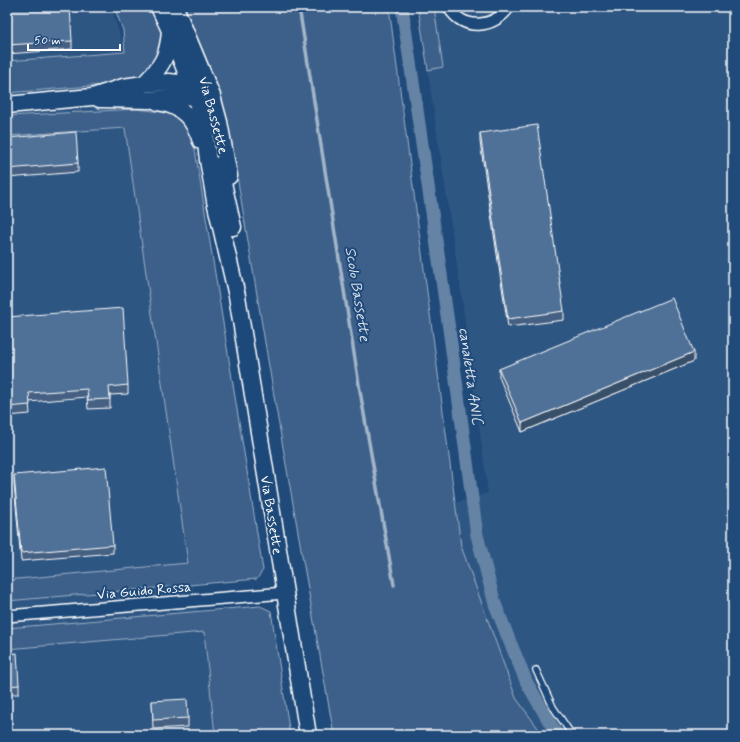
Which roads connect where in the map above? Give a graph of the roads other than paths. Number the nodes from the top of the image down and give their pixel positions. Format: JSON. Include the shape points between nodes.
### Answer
{"nodes":[{"id":1,"x":159,"y":7,"type":"edge"},
{"id":2,"x":166,"y":7,"type":"edge"},
{"id":3,"x":175,"y":7,"type":"edge"},
{"id":4,"x":449,"y":7,"type":"edge"},
{"id":5,"x":509,"y":7,"type":"edge"},
{"id":6,"x":170,"y":31,"type":"junction"},
{"id":7,"x":144,"y":84,"type":"junction"},
{"id":8,"x":193,"y":91,"type":"junction"},
{"id":9,"x":92,"y":97,"type":"junction"},
{"id":10,"x":149,"y":100,"type":"junction"},
{"id":11,"x":7,"y":105,"type":"edge"},
{"id":12,"x":208,"y":160,"type":"junction"},
{"id":13,"x":233,"y":227,"type":"junction"},
{"id":14,"x":237,"y":296,"type":"junction"},
{"id":15,"x":284,"y":593,"type":"junction"},
{"id":16,"x":7,"y":616,"type":"edge"},
{"id":17,"x":536,"y":670,"type":"dead end"},
{"id":18,"x":308,"y":735,"type":"edge"},
{"id":19,"x":572,"y":735,"type":"edge"}],
"edges":[{"from":1,"to":6,"type":"main road","name":"Via Bassette"},
{"from":2,"to":8,"type":"main road","name":"Via Bassette","via":[[199,79],[198,86]]},
{"from":3,"to":13,"type":"main road","name":"Via Bassette","via":[[214,103],[231,184]]},
{"from":4,"to":5,"type":"street","via":[[457,17],[467,23],[479,25],[491,23],[501,17]]},
{"from":6,"to":7,"type":"main road","via":[[169,48],[163,62]]},
{"from":6,"to":8,"type":"main road","name":"Via Bassette"},
{"from":7,"to":8,"type":"main road","via":[[188,84]]},
{"from":7,"to":9,"type":"main road","via":[[123,87]]},
{"from":8,"to":10,"type":"main road"},
{"from":8,"to":12,"type":"main road","name":"Via Bassette","via":[[203,119]]},
{"from":8,"to":13,"type":"main road","name":"Via Bassette","via":[[199,91],[204,99]]},
{"from":9,"to":10,"type":"main road","via":[[102,100]]},
{"from":9,"to":11,"type":"main road"},
{"from":10,"to":12,"type":"main road","via":[[177,107],[187,115],[197,128]]},
{"from":12,"to":14,"type":"main road","name":"Via Bassette"},
{"from":13,"to":14,"type":"main road","name":"Via Bassette"},
{"from":14,"to":15,"type":"main road","name":"Via Bassette"},
{"from":15,"to":16,"type":"street","name":"Via Guido Rossa"},
{"from":15,"to":18,"type":"main road","name":"Via Bassette"},
{"from":17,"to":19,"type":"lane","via":[[553,707]]}]}
